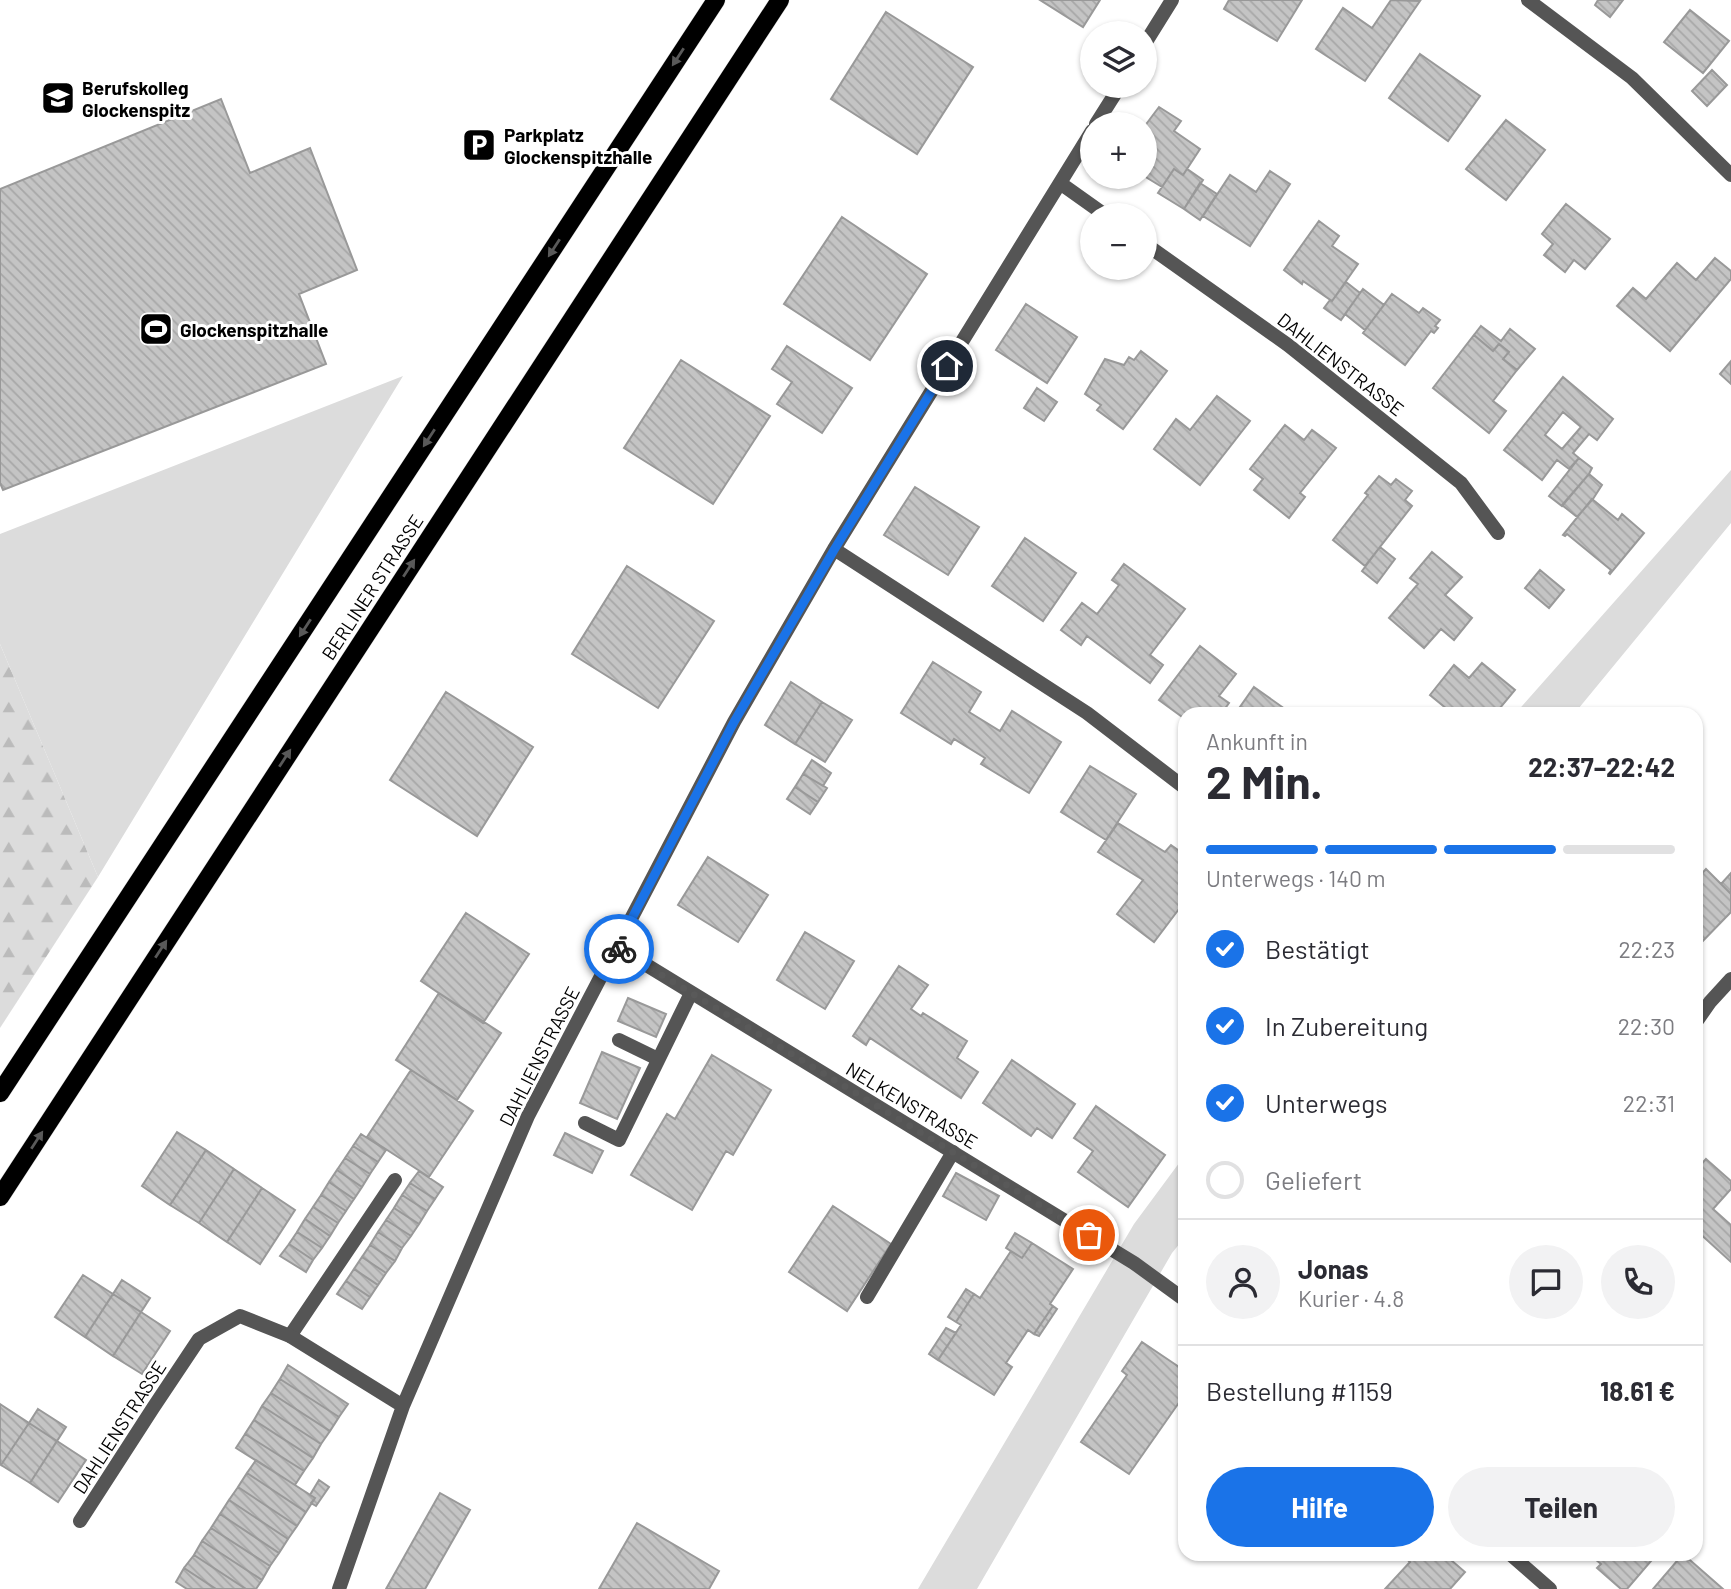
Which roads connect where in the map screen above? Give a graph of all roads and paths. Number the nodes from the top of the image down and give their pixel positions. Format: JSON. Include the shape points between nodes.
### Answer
{"nodes":[{"id":1,"x":716,"y":0,"type":"edge"},
{"id":2,"x":779,"y":0,"type":"edge"},
{"id":3,"x":1172,"y":0,"type":"edge"},
{"id":4,"x":1528,"y":0,"type":"edge"},
{"id":5,"x":1157,"y":24,"type":"edge"},
{"id":6,"x":1080,"y":150,"type":"edge"},
{"id":7,"x":1731,"y":175,"type":"edge"},
{"id":8,"x":1060,"y":183,"type":"junction"},
{"id":9,"x":1088,"y":203,"type":"edge"},
{"id":10,"x":1157,"y":252,"type":"edge"},
{"id":11,"x":1498,"y":533,"type":"dead end"},
{"id":12,"x":834,"y":550,"type":"junction"},
{"id":13,"x":1178,"y":783,"type":"edge"},
{"id":14,"x":617,"y":947,"type":"junction"},
{"id":15,"x":1731,"y":979,"type":"edge"},
{"id":16,"x":691,"y":993,"type":"junction"},
{"id":17,"x":1703,"y":1012,"type":"edge"},
{"id":18,"x":619,"y":1040,"type":"dead end"},
{"id":19,"x":658,"y":1059,"type":"junction"},
{"id":20,"x":0,"y":1093,"type":"edge"},
{"id":21,"x":585,"y":1123,"type":"dead end"},
{"id":22,"x":953,"y":1152,"type":"junction"},
{"id":23,"x":396,"y":1180,"type":"dead end"},
{"id":24,"x":0,"y":1197,"type":"edge"},
{"id":25,"x":1178,"y":1295,"type":"edge"},
{"id":26,"x":867,"y":1297,"type":"dead end"},
{"id":27,"x":290,"y":1336,"type":"junction"},
{"id":28,"x":403,"y":1406,"type":"junction"},
{"id":29,"x":80,"y":1521,"type":"dead end"},
{"id":30,"x":1518,"y":1561,"type":"edge"},
{"id":31,"x":339,"y":1589,"type":"edge"},
{"id":32,"x":1550,"y":1589,"type":"edge"}],
"edges":[{"from":1,"to":20,"type":"main road","name":"BERLINER STRASSE","one_way":true},
{"from":24,"to":2,"type":"main road","name":"BERLINER STRASSE","one_way":true},
{"from":3,"to":5,"type":"street"},
{"from":4,"to":7,"type":"street","via":[[1632,78]]},
{"from":6,"to":8,"type":"street","name":"DAHLIENSTRASSE"},
{"from":8,"to":9,"type":"street"},
{"from":8,"to":12,"type":"street","name":"DAHLIENSTRASSE"},
{"from":10,"to":11,"type":"street","name":"DAHLIENSTRASSE","via":[[1288,345],[1461,483]]},
{"from":12,"to":13,"type":"street","via":[[1087,713]]},
{"from":12,"to":14,"type":"street","name":"DAHLIENSTRASSE","via":[[734,722]]},
{"from":14,"to":16,"type":"street","name":"NELKENSTRASSE"},
{"from":14,"to":28,"type":"street","name":"DAHLIENSTRASSE","via":[[528,1116]]},
{"from":15,"to":17,"type":"street"},
{"from":16,"to":19,"type":"street"},
{"from":16,"to":22,"type":"street","name":"NELKENSTRASSE"},
{"from":18,"to":19,"type":"street"},
{"from":19,"to":21,"type":"street","via":[[619,1140]]},
{"from":22,"to":25,"type":"street","name":"NELKENSTRASSE"},
{"from":22,"to":26,"type":"street"},
{"from":23,"to":27,"type":"street"},
{"from":27,"to":28,"type":"street","name":"DAHLIENSTRASSE"},
{"from":27,"to":29,"type":"street","name":"DAHLIENSTRASSE","via":[[240,1315],[199,1339]]},
{"from":28,"to":31,"type":"street","name":"DAHLIENSTRASSE"},
{"from":30,"to":32,"type":"street"}]}
